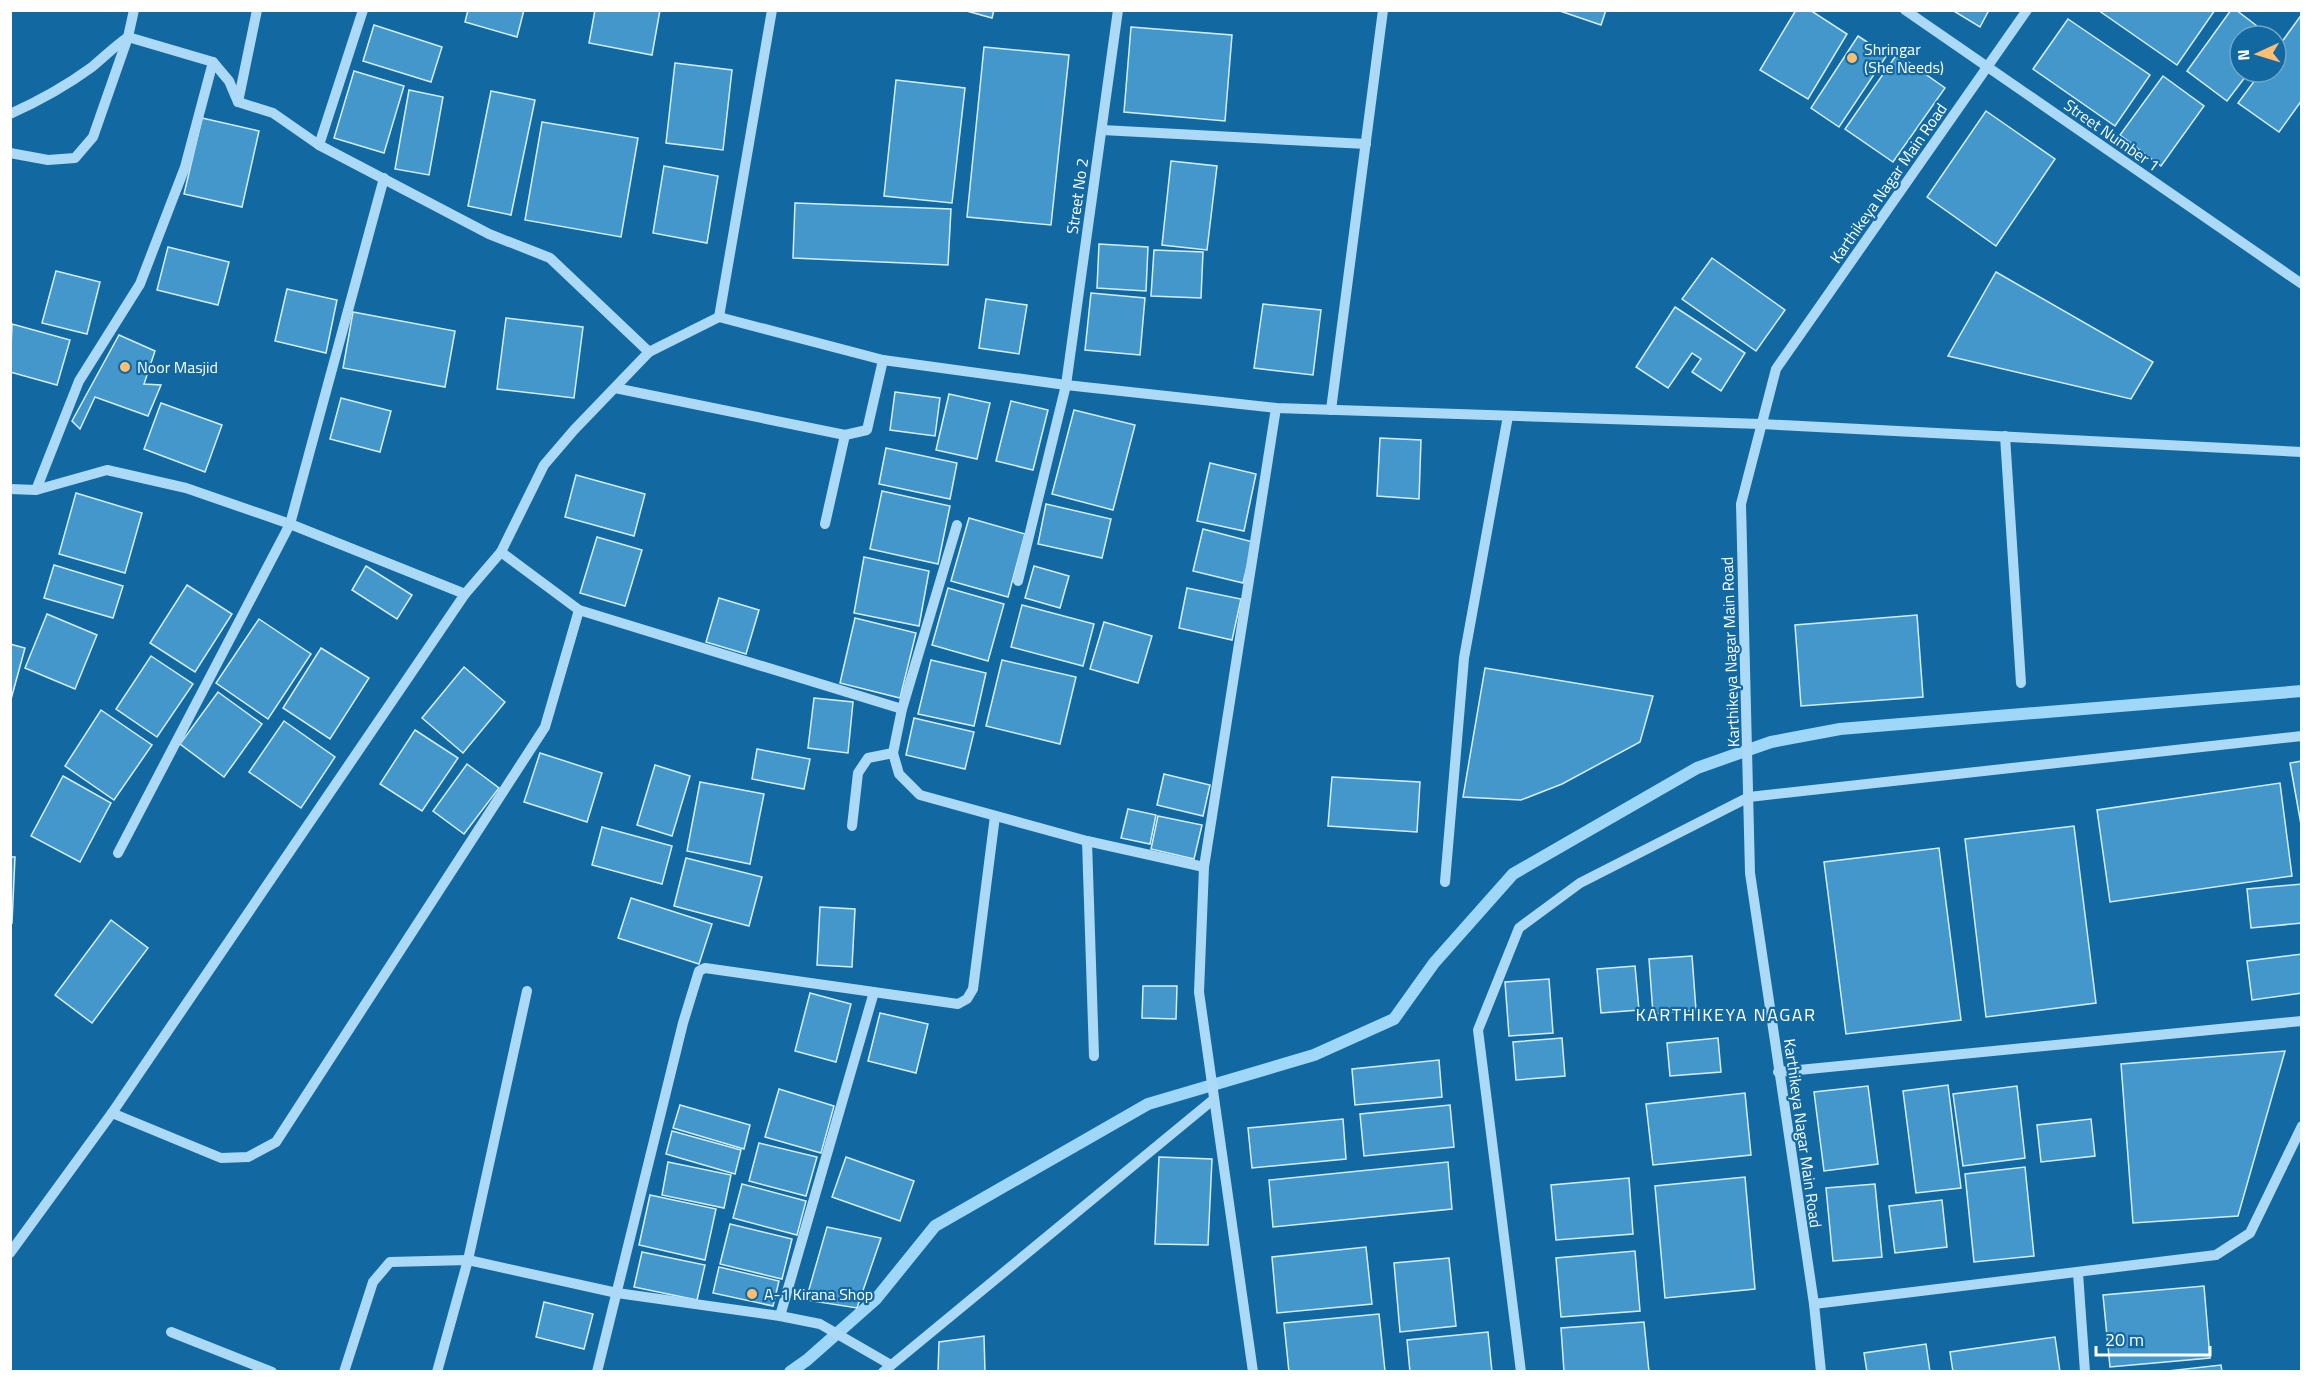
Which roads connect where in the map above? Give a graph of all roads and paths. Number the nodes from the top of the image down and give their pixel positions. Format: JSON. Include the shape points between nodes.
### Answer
{"nodes":[{"id":1,"x":134,"y":10,"type":"edge"},
{"id":2,"x":257,"y":10,"type":"edge"},
{"id":3,"x":363,"y":10,"type":"edge"},
{"id":4,"x":772,"y":10,"type":"edge"},
{"id":5,"x":1118,"y":10,"type":"edge"},
{"id":6,"x":1383,"y":10,"type":"edge"},
{"id":7,"x":1905,"y":10,"type":"edge"},
{"id":8,"x":2027,"y":10,"type":"edge"},
{"id":9,"x":128,"y":37,"type":"junction"},
{"id":10,"x":213,"y":62,"type":"junction"},
{"id":11,"x":1987,"y":66,"type":"junction"},
{"id":12,"x":238,"y":102,"type":"junction"},
{"id":13,"x":10,"y":114,"type":"edge"},
{"id":14,"x":1102,"y":129,"type":"junction"},
{"id":15,"x":1366,"y":144,"type":"junction"},
{"id":16,"x":319,"y":145,"type":"junction"},
{"id":17,"x":10,"y":153,"type":"edge"},
{"id":18,"x":384,"y":178,"type":"junction"},
{"id":19,"x":2301,"y":285,"type":"edge"},
{"id":20,"x":718,"y":317,"type":"junction"},
{"id":21,"x":649,"y":352,"type":"junction"},
{"id":22,"x":883,"y":360,"type":"junction"},
{"id":23,"x":1066,"y":385,"type":"junction"},
{"id":24,"x":615,"y":388,"type":"junction"},
{"id":25,"x":1276,"y":408,"type":"junction"},
{"id":26,"x":1331,"y":410,"type":"junction"},
{"id":27,"x":1508,"y":416,"type":"junction"},
{"id":28,"x":1761,"y":424,"type":"junction"},
{"id":29,"x":845,"y":435,"type":"junction"},
{"id":30,"x":2005,"y":436,"type":"junction"},
{"id":31,"x":2301,"y":452,"type":"edge"},
{"id":32,"x":10,"y":489,"type":"edge"},
{"id":33,"x":36,"y":490,"type":"junction"},
{"id":34,"x":290,"y":524,"type":"junction"},
{"id":35,"x":825,"y":524,"type":"dead end"},
{"id":36,"x":957,"y":525,"type":"dead end"},
{"id":37,"x":501,"y":552,"type":"junction"},
{"id":38,"x":1018,"y":581,"type":"dead end"},
{"id":39,"x":465,"y":594,"type":"junction"},
{"id":40,"x":579,"y":610,"type":"junction"},
{"id":41,"x":2021,"y":683,"type":"dead end"},
{"id":42,"x":902,"y":709,"type":"junction"},
{"id":43,"x":2301,"y":736,"type":"edge"},
{"id":44,"x":893,"y":753,"type":"junction"},
{"id":45,"x":1749,"y":797,"type":"junction"},
{"id":46,"x":995,"y":816,"type":"junction"},
{"id":47,"x":852,"y":826,"type":"dead end"},
{"id":48,"x":1088,"y":841,"type":"junction"},
{"id":49,"x":118,"y":853,"type":"dead end"},
{"id":50,"x":1204,"y":867,"type":"junction"},
{"id":51,"x":1445,"y":882,"type":"dead end"},
{"id":52,"x":527,"y":991,"type":"dead end"},
{"id":53,"x":874,"y":992,"type":"junction"},
{"id":54,"x":2301,"y":1021,"type":"edge"},
{"id":55,"x":1094,"y":1056,"type":"dead end"},
{"id":56,"x":1778,"y":1072,"type":"junction"},
{"id":57,"x":1214,"y":1098,"type":"junction"},
{"id":58,"x":112,"y":1113,"type":"junction"},
{"id":59,"x":2301,"y":1126,"type":"edge"},
{"id":60,"x":10,"y":1253,"type":"edge"},
{"id":61,"x":468,"y":1260,"type":"junction"},
{"id":62,"x":2078,"y":1273,"type":"junction"},
{"id":63,"x":617,"y":1293,"type":"junction"},
{"id":64,"x":1814,"y":1305,"type":"junction"},
{"id":65,"x":780,"y":1316,"type":"junction"},
{"id":66,"x":171,"y":1332,"type":"dead end"},
{"id":67,"x":887,"y":1368,"type":"edge"},
{"id":68,"x":272,"y":1371,"type":"edge"},
{"id":69,"x":344,"y":1371,"type":"edge"},
{"id":70,"x":437,"y":1371,"type":"edge"},
{"id":71,"x":597,"y":1371,"type":"edge"},
{"id":72,"x":1253,"y":1371,"type":"edge"},
{"id":73,"x":1521,"y":1371,"type":"edge"},
{"id":74,"x":1821,"y":1371,"type":"edge"},
{"id":75,"x":2085,"y":1371,"type":"edge"}],
"edges":[{"from":1,"to":9,"type":"street"},
{"from":2,"to":12,"type":"street"},
{"from":3,"to":16,"type":"street"},
{"from":4,"to":20,"type":"street"},
{"from":5,"to":14,"type":"street","name":"Street No 2"},
{"from":6,"to":15,"type":"street"},
{"from":7,"to":11,"type":"street","name":"Street Number 1"},
{"from":8,"to":11,"type":"street","name":"Karthikeya Nagar Main Road"},
{"from":9,"to":10,"type":"street"},
{"from":9,"to":13,"type":"street","via":[[42,100]]},
{"from":9,"to":17,"type":"street","via":[[93,137],[75,158],[48,160]]},
{"from":10,"to":12,"type":"street","via":[[229,81]]},
{"from":10,"to":33,"type":"street","via":[[185,167],[140,284],[79,381]]},
{"from":11,"to":19,"type":"street","name":"Street Number 1"},
{"from":11,"to":28,"type":"street","name":"Karthikeya Nagar Main Road","via":[[1776,369]]},
{"from":12,"to":16,"type":"street","via":[[273,113]]},
{"from":14,"to":15,"type":"street"},
{"from":14,"to":23,"type":"street","name":"Street No 2"},
{"from":15,"to":26,"type":"street"},
{"from":16,"to":18,"type":"street"},
{"from":18,"to":21,"type":"street","via":[[489,234],[550,258]]},
{"from":18,"to":34,"type":"street"},
{"from":20,"to":21,"type":"street"},
{"from":20,"to":22,"type":"street"},
{"from":21,"to":24,"type":"street"},
{"from":22,"to":23,"type":"street"},
{"from":22,"to":29,"type":"street","via":[[867,430]]},
{"from":23,"to":25,"type":"street"},
{"from":23,"to":38,"type":"street","name":"Street No 2"},
{"from":24,"to":29,"type":"street"},
{"from":24,"to":37,"type":"street","via":[[544,465]]},
{"from":25,"to":26,"type":"street"},
{"from":25,"to":50,"type":"street"},
{"from":26,"to":27,"type":"street"},
{"from":27,"to":28,"type":"street"},
{"from":27,"to":51,"type":"street","via":[[1464,658]]},
{"from":28,"to":30,"type":"street"},
{"from":28,"to":45,"type":"street","name":"Karthikeya Nagar Main Road","via":[[1741,504]]},
{"from":29,"to":35,"type":"street"},
{"from":30,"to":31,"type":"street"},
{"from":30,"to":41,"type":"street"},
{"from":32,"to":33,"type":"street"},
{"from":33,"to":34,"type":"street","via":[[106,470],[186,488]]},
{"from":34,"to":39,"type":"street"},
{"from":34,"to":49,"type":"street"},
{"from":36,"to":42,"type":"street"},
{"from":37,"to":39,"type":"street"},
{"from":37,"to":40,"type":"street"},
{"from":39,"to":58,"type":"street"},
{"from":40,"to":42,"type":"street"},
{"from":40,"to":58,"type":"street","via":[[545,727],[276,1142],[248,1157],[221,1158]]},
{"from":42,"to":44,"type":"street"},
{"from":43,"to":45,"type":"street"},
{"from":44,"to":46,"type":"street","via":[[899,774],[920,795]]},
{"from":44,"to":47,"type":"street","via":[[868,758],[858,773]]},
{"from":45,"to":56,"type":"street","name":"Karthikeya Nagar Main Road","via":[[1750,873]]},
{"from":45,"to":73,"type":"street","via":[[1580,883],[1519,928],[1478,1030]]},
{"from":46,"to":48,"type":"street"},
{"from":46,"to":53,"type":"street","via":[[972,989],[967,999],[958,1004]]},
{"from":48,"to":50,"type":"street"},
{"from":48,"to":55,"type":"street"},
{"from":50,"to":57,"type":"street","via":[[1199,992]]},
{"from":52,"to":61,"type":"street"},
{"from":53,"to":63,"type":"street","via":[[699,970]]},
{"from":53,"to":65,"type":"street"},
{"from":54,"to":56,"type":"street"},
{"from":56,"to":64,"type":"street","name":"Karthikeya Nagar Main Road"},
{"from":57,"to":67,"type":"street"},
{"from":57,"to":72,"type":"street"},
{"from":58,"to":60,"type":"street"},
{"from":59,"to":62,"type":"street","via":[[2250,1233],[2216,1255]]},
{"from":61,"to":63,"type":"street"},
{"from":61,"to":69,"type":"street","via":[[390,1262],[373,1282]]},
{"from":61,"to":70,"type":"street"},
{"from":62,"to":64,"type":"street"},
{"from":62,"to":75,"type":"street"},
{"from":63,"to":65,"type":"street"},
{"from":63,"to":71,"type":"street"},
{"from":64,"to":74,"type":"street","name":"Karthikeya Nagar Main Road"},
{"from":65,"to":67,"type":"street","via":[[820,1324]]},
{"from":66,"to":68,"type":"street"}]}
